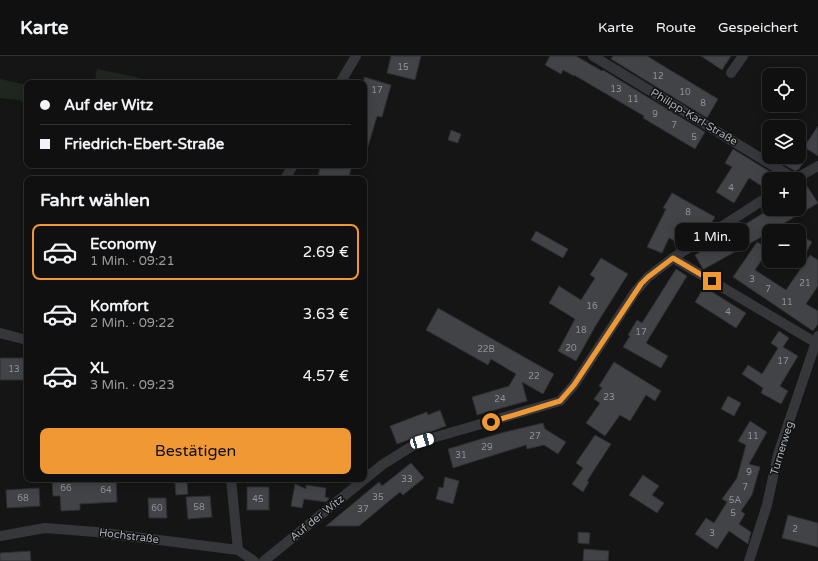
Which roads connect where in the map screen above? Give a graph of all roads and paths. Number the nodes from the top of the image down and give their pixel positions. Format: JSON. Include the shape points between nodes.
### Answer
{"nodes":[{"id":1,"x":356,"y":56,"type":"edge"},
{"id":2,"x":595,"y":56,"type":"edge"},
{"id":3,"x":743,"y":56,"type":"edge"},
{"id":4,"x":731,"y":73,"type":"dead end"},
{"id":5,"x":342,"y":80,"type":"edge"},
{"id":6,"x":818,"y":166,"type":"edge"},
{"id":7,"x":784,"y":172,"type":"edge"},
{"id":8,"x":806,"y":173,"type":"edge"},
{"id":9,"x":762,"y":201,"type":"edge"},
{"id":10,"x":673,"y":258,"type":"junction"},
{"id":11,"x":0,"y":333,"type":"edge"},
{"id":12,"x":24,"y":339,"type":"edge"},
{"id":13,"x":817,"y":341,"type":"edge"},
{"id":14,"x":367,"y":477,"type":"edge"},
{"id":15,"x":231,"y":482,"type":"edge"},
{"id":16,"x":361,"y":482,"type":"edge"},
{"id":17,"x":0,"y":536,"type":"edge"},
{"id":18,"x":238,"y":550,"type":"junction"},
{"id":19,"x":254,"y":561,"type":"edge"},
{"id":20,"x":264,"y":561,"type":"edge"},
{"id":21,"x":749,"y":561,"type":"edge"}],
"edges":[{"from":1,"to":5,"type":"street"},
{"from":2,"to":7,"type":"street","name":"Philipp-Karl-Straße"},
{"from":3,"to":4,"type":"street"},
{"from":6,"to":8,"type":"street"},
{"from":9,"to":10,"type":"street","name":"Auf der Witz"},
{"from":10,"to":13,"type":"street"},
{"from":10,"to":14,"type":"street","name":"Auf der Witz","via":[[641,284],[574,385],[560,401],[422,441]]},
{"from":11,"to":12,"type":"street"},
{"from":13,"to":21,"type":"street","name":"Turnerweg","via":[[778,454],[767,505]]},
{"from":15,"to":18,"type":"street"},
{"from":16,"to":20,"type":"street","name":"Auf der Witz"},
{"from":17,"to":18,"type":"street","name":"Hochstraße","via":[[45,528]]},
{"from":18,"to":19,"type":"street","name":"Hochstraße"}]}
